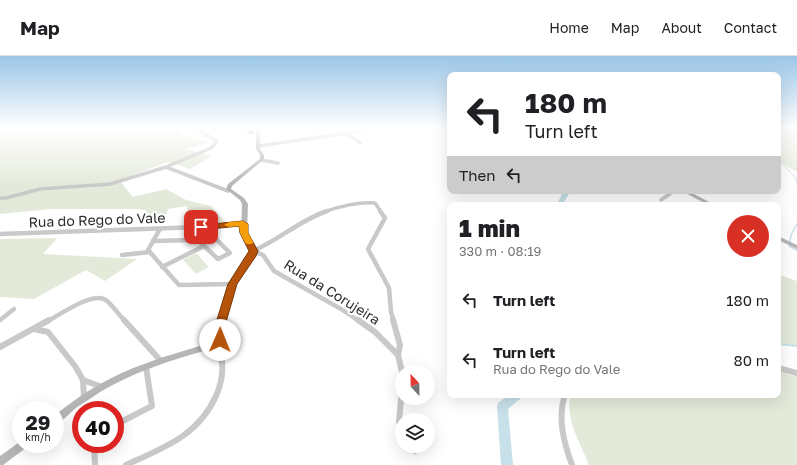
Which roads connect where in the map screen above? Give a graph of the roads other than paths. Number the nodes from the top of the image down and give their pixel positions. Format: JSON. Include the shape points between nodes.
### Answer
{"nodes":[{"id":1,"x":212,"y":147,"type":"edge"},
{"id":2,"x":258,"y":147,"type":"edge"},
{"id":3,"x":261,"y":160,"type":"junction"},
{"id":4,"x":278,"y":163,"type":"dead end"},
{"id":5,"x":166,"y":167,"type":"junction"},
{"id":6,"x":228,"y":191,"type":"junction"},
{"id":7,"x":670,"y":194,"type":"edge"},
{"id":8,"x":690,"y":194,"type":"edge"},
{"id":9,"x":0,"y":198,"type":"edge"},
{"id":10,"x":661,"y":200,"type":"dead end"},
{"id":11,"x":706,"y":202,"type":"edge"},
{"id":12,"x":243,"y":224,"type":"junction"},
{"id":13,"x":160,"y":229,"type":"junction"},
{"id":14,"x":0,"y":234,"type":"edge"},
{"id":15,"x":781,"y":239,"type":"edge"},
{"id":16,"x":192,"y":240,"type":"junction"},
{"id":17,"x":153,"y":241,"type":"junction"},
{"id":18,"x":204,"y":246,"type":"junction"},
{"id":19,"x":797,"y":247,"type":"edge"},
{"id":20,"x":253,"y":251,"type":"junction"},
{"id":21,"x":150,"y":252,"type":"junction"},
{"id":22,"x":122,"y":255,"type":"dead end"},
{"id":23,"x":162,"y":267,"type":"junction"},
{"id":24,"x":233,"y":284,"type":"junction"},
{"id":25,"x":14,"y":309,"type":"dead end"},
{"id":26,"x":0,"y":320,"type":"edge"},
{"id":27,"x":49,"y":320,"type":"junction"},
{"id":28,"x":34,"y":329,"type":"junction"},
{"id":29,"x":48,"y":332,"type":"junction"},
{"id":30,"x":216,"y":339,"type":"junction"},
{"id":31,"x":0,"y":347,"type":"edge"},
{"id":32,"x":206,"y":347,"type":"junction"},
{"id":33,"x":219,"y":348,"type":"junction"},
{"id":34,"x":398,"y":355,"type":"junction"},
{"id":35,"x":160,"y":360,"type":"junction"},
{"id":36,"x":400,"y":365,"type":"edge"},
{"id":37,"x":146,"y":367,"type":"junction"},
{"id":38,"x":781,"y":369,"type":"edge"},
{"id":39,"x":797,"y":373,"type":"edge"},
{"id":40,"x":83,"y":380,"type":"junction"},
{"id":41,"x":102,"y":387,"type":"junction"},
{"id":42,"x":84,"y":398,"type":"junction"},
{"id":43,"x":564,"y":398,"type":"edge"},
{"id":44,"x":64,"y":413,"type":"edge"},
{"id":45,"x":124,"y":420,"type":"edge"},
{"id":46,"x":12,"y":453,"type":"edge"},
{"id":47,"x":94,"y":453,"type":"edge"},
{"id":48,"x":0,"y":462,"type":"edge"},
{"id":49,"x":95,"y":465,"type":"edge"},
{"id":50,"x":129,"y":465,"type":"edge"},
{"id":51,"x":572,"y":465,"type":"edge"}],
"edges":[{"from":1,"to":5,"type":"street"},
{"from":2,"to":3,"type":"street"},
{"from":3,"to":4,"type":"street"},
{"from":3,"to":6,"type":"street","via":[[230,185]]},
{"from":5,"to":6,"type":"street"},
{"from":5,"to":9,"type":"street","via":[[110,184],[40,189]]},
{"from":6,"to":12,"type":"street","via":[[244,202],[246,207]]},
{"from":7,"to":10,"type":"street"},
{"from":8,"to":11,"type":"street"},
{"from":12,"to":13,"type":"street","name":"Rua do Rego do Vale"},
{"from":12,"to":20,"type":"street","via":[[244,233]]},
{"from":13,"to":14,"type":"street","name":"Rua do Rego do Vale"},
{"from":13,"to":17,"type":"street"},
{"from":15,"to":19,"type":"street"},
{"from":16,"to":17,"type":"street"},
{"from":16,"to":18,"type":"street"},
{"from":16,"to":18,"type":"street","via":[[214,238],[230,252],[218,259]]},
{"from":17,"to":21,"type":"street","via":[[148,250]]},
{"from":18,"to":23,"type":"street"},
{"from":20,"to":24,"type":"street"},
{"from":20,"to":34,"type":"street","name":"Rua da Corujeira","via":[[262,255],[274,271],[341,309],[375,332]]},
{"from":20,"to":34,"type":"street","via":[[310,217],[355,203],[375,203],[385,218],[368,249],[389,288],[391,312],[400,345]]},
{"from":21,"to":22,"type":"street"},
{"from":21,"to":23,"type":"street"},
{"from":23,"to":24,"type":"street","via":[[180,285]]},
{"from":24,"to":30,"type":"street"},
{"from":25,"to":26,"type":"street"},
{"from":27,"to":28,"type":"street"},
{"from":27,"to":29,"type":"street"},
{"from":27,"to":35,"type":"street","via":[[89,299],[97,297],[106,300]]},
{"from":28,"to":29,"type":"street"},
{"from":28,"to":31,"type":"street"},
{"from":29,"to":40,"type":"street"},
{"from":30,"to":32,"type":"street","via":[[209,341]]},
{"from":30,"to":33,"type":"street","via":[[221,342]]},
{"from":32,"to":33,"type":"street","via":[[212,351]]},
{"from":32,"to":35,"type":"street"},
{"from":33,"to":50,"type":"street","via":[[224,363],[221,384],[216,398],[197,427],[180,440]]},
{"from":34,"to":36,"type":"street"},
{"from":35,"to":37,"type":"street"},
{"from":37,"to":41,"type":"street"},
{"from":37,"to":45,"type":"street","via":[[152,406]]},
{"from":38,"to":39,"type":"street"},
{"from":40,"to":41,"type":"street"},
{"from":40,"to":42,"type":"street"},
{"from":41,"to":42,"type":"street"},
{"from":42,"to":44,"type":"street"},
{"from":43,"to":51,"type":"street","via":[[563,433]]},
{"from":46,"to":48,"type":"street"},
{"from":47,"to":49,"type":"street"}]}
